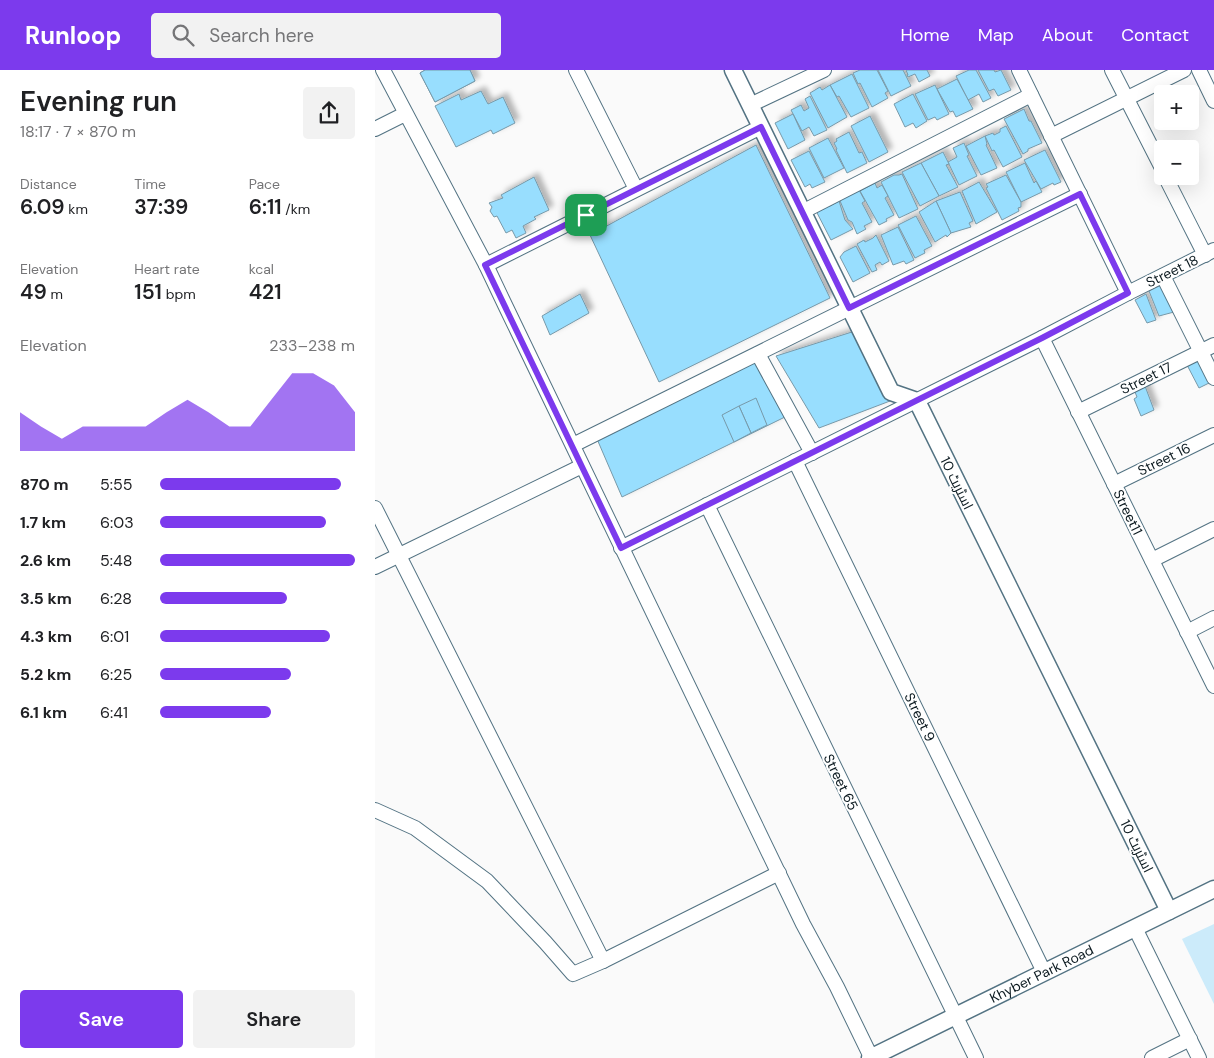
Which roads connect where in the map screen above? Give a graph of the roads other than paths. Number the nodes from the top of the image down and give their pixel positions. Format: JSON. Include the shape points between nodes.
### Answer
{"nodes":[{"id":1,"x":383,"y":70,"type":"edge"},
{"id":2,"x":576,"y":70,"type":"edge"},
{"id":3,"x":733,"y":70,"type":"edge"},
{"id":4,"x":824,"y":70,"type":"edge"},
{"id":5,"x":1019,"y":70,"type":"edge"},
{"id":6,"x":1112,"y":70,"type":"edge"},
{"id":7,"x":1183,"y":70,"type":"edge"},
{"id":8,"x":1199,"y":70,"type":"edge"},
{"id":9,"x":1031,"y":95,"type":"junction"},
{"id":10,"x":1127,"y":98,"type":"junction"},
{"id":11,"x":1214,"y":101,"type":"edge"},
{"id":12,"x":750,"y":105,"type":"junction"},
{"id":13,"x":405,"y":114,"type":"junction"},
{"id":14,"x":761,"y":127,"type":"junction"},
{"id":15,"x":375,"y":129,"type":"edge"},
{"id":16,"x":1051,"y":136,"type":"junction"},
{"id":17,"x":1154,"y":152,"type":"edge"},
{"id":18,"x":1170,"y":185,"type":"edge"},
{"id":19,"x":636,"y":189,"type":"junction"},
{"id":20,"x":1080,"y":194,"type":"junction"},
{"id":21,"x":802,"y":212,"type":"junction"},
{"id":22,"x":1209,"y":253,"type":"edge"},
{"id":23,"x":485,"y":265,"type":"junction"},
{"id":24,"x":1163,"y":276,"type":"junction"},
{"id":25,"x":1128,"y":293,"type":"junction"},
{"id":26,"x":849,"y":308,"type":"junction"},
{"id":27,"x":1042,"y":338,"type":"junction"},
{"id":28,"x":1214,"y":344,"type":"edge"},
{"id":29,"x":1201,"y":351,"type":"junction"},
{"id":30,"x":758,"y":354,"type":"junction"},
{"id":31,"x":1214,"y":378,"type":"edge"},
{"id":32,"x":917,"y":401,"type":"junction"},
{"id":33,"x":1079,"y":412,"type":"junction"},
{"id":34,"x":1214,"y":435,"type":"edge"},
{"id":35,"x":573,"y":446,"type":"junction"},
{"id":36,"x":812,"y":453,"type":"junction"},
{"id":37,"x":795,"y":461,"type":"junction"},
{"id":38,"x":582,"y":466,"type":"junction"},
{"id":39,"x":1114,"y":484,"type":"junction"},
{"id":40,"x":707,"y":505,"type":"junction"},
{"id":41,"x":375,"y":508,"type":"edge"},
{"id":42,"x":1214,"y":529,"type":"edge"},
{"id":43,"x":621,"y":548,"type":"junction"},
{"id":44,"x":399,"y":556,"type":"junction"},
{"id":45,"x":1152,"y":560,"type":"junction"},
{"id":46,"x":375,"y":567,"type":"edge"},
{"id":47,"x":1214,"y":618,"type":"edge"},
{"id":48,"x":1187,"y":632,"type":"junction"},
{"id":49,"x":1214,"y":686,"type":"edge"},
{"id":50,"x":375,"y":810,"type":"edge"},
{"id":51,"x":779,"y":873,"type":"junction"},
{"id":52,"x":1214,"y":889,"type":"edge"},
{"id":53,"x":1169,"y":911,"type":"junction"},
{"id":54,"x":1135,"y":928,"type":"junction"},
{"id":55,"x":603,"y":961,"type":"junction"},
{"id":56,"x":1044,"y":972,"type":"junction"},
{"id":57,"x":955,"y":1016,"type":"junction"},
{"id":58,"x":1190,"y":1039,"type":"junction"},
{"id":59,"x":870,"y":1058,"type":"edge"},
{"id":60,"x":976,"y":1058,"type":"edge"},
{"id":61,"x":1152,"y":1058,"type":"edge"},
{"id":62,"x":1199,"y":1058,"type":"edge"}],
"edges":[{"from":1,"to":13,"type":"street"},
{"from":2,"to":19,"type":"street"},
{"from":3,"to":12,"type":"street"},
{"from":4,"to":12,"type":"street"},
{"from":5,"to":9,"type":"street"},
{"from":6,"to":10,"type":"street"},
{"from":7,"to":10,"type":"street"},
{"from":8,"to":11,"type":"street"},
{"from":9,"to":16,"type":"street"},
{"from":9,"to":21,"type":"street"},
{"from":10,"to":16,"type":"street"},
{"from":10,"to":17,"type":"street"},
{"from":12,"to":14,"type":"street"},
{"from":13,"to":15,"type":"street"},
{"from":13,"to":23,"type":"street"},
{"from":14,"to":19,"type":"street"},
{"from":14,"to":21,"type":"street"},
{"from":16,"to":20,"type":"street"},
{"from":18,"to":22,"type":"street"},
{"from":19,"to":23,"type":"street"},
{"from":20,"to":25,"type":"street"},
{"from":20,"to":26,"type":"street"},
{"from":21,"to":26,"type":"street"},
{"from":22,"to":24,"type":"street","name":"Street 18"},
{"from":23,"to":35,"type":"street"},
{"from":24,"to":25,"type":"street","name":"Street 18"},
{"from":24,"to":29,"type":"street"},
{"from":25,"to":27,"type":"street","name":"Street 18"},
{"from":26,"to":30,"type":"street"},
{"from":26,"to":32,"type":"street","via":[[891,392]]},
{"from":27,"to":32,"type":"street","name":"Street 18"},
{"from":27,"to":33,"type":"street","name":"Street11"},
{"from":28,"to":29,"type":"street","name":"Street 17"},
{"from":29,"to":31,"type":"street"},
{"from":29,"to":33,"type":"street","name":"Street 17"},
{"from":30,"to":35,"type":"street"},
{"from":30,"to":36,"type":"street"},
{"from":32,"to":36,"type":"street","name":"Street 18"},
{"from":32,"to":53,"type":"street","name":"اسٹریٹ 10"},
{"from":33,"to":39,"type":"street","name":"Street11"},
{"from":34,"to":39,"type":"street","name":"Street 16"},
{"from":35,"to":38,"type":"street"},
{"from":36,"to":37,"type":"street","name":"Street 18"},
{"from":37,"to":40,"type":"street","name":"Street 18"},
{"from":37,"to":56,"type":"street","name":"Street 9"},
{"from":38,"to":43,"type":"street"},
{"from":38,"to":44,"type":"street"},
{"from":39,"to":45,"type":"street","name":"Street11"},
{"from":40,"to":43,"type":"street","name":"Street 18"},
{"from":40,"to":57,"type":"street","name":"Street 65"},
{"from":41,"to":44,"type":"street"},
{"from":42,"to":45,"type":"street"},
{"from":43,"to":51,"type":"street"},
{"from":44,"to":46,"type":"street"},
{"from":44,"to":55,"type":"street"},
{"from":45,"to":48,"type":"street","name":"Street11"},
{"from":47,"to":48,"type":"street"},
{"from":48,"to":49,"type":"street","name":"Street11"},
{"from":50,"to":55,"type":"street","via":[[415,828],[487,881],[573,974]]},
{"from":51,"to":55,"type":"street"},
{"from":51,"to":59,"type":"street"},
{"from":52,"to":53,"type":"street","name":"Khyber Park Road"},
{"from":53,"to":54,"type":"street","name":"Khyber Park Road"},
{"from":54,"to":56,"type":"street","name":"Khyber Park Road"},
{"from":54,"to":58,"type":"street"},
{"from":56,"to":57,"type":"street","name":"Khyber Park Road"},
{"from":57,"to":59,"type":"street","name":"Khyber Park Road"},
{"from":57,"to":60,"type":"street","name":"Street 65"},
{"from":58,"to":61,"type":"street"},
{"from":58,"to":62,"type":"street"}]}
